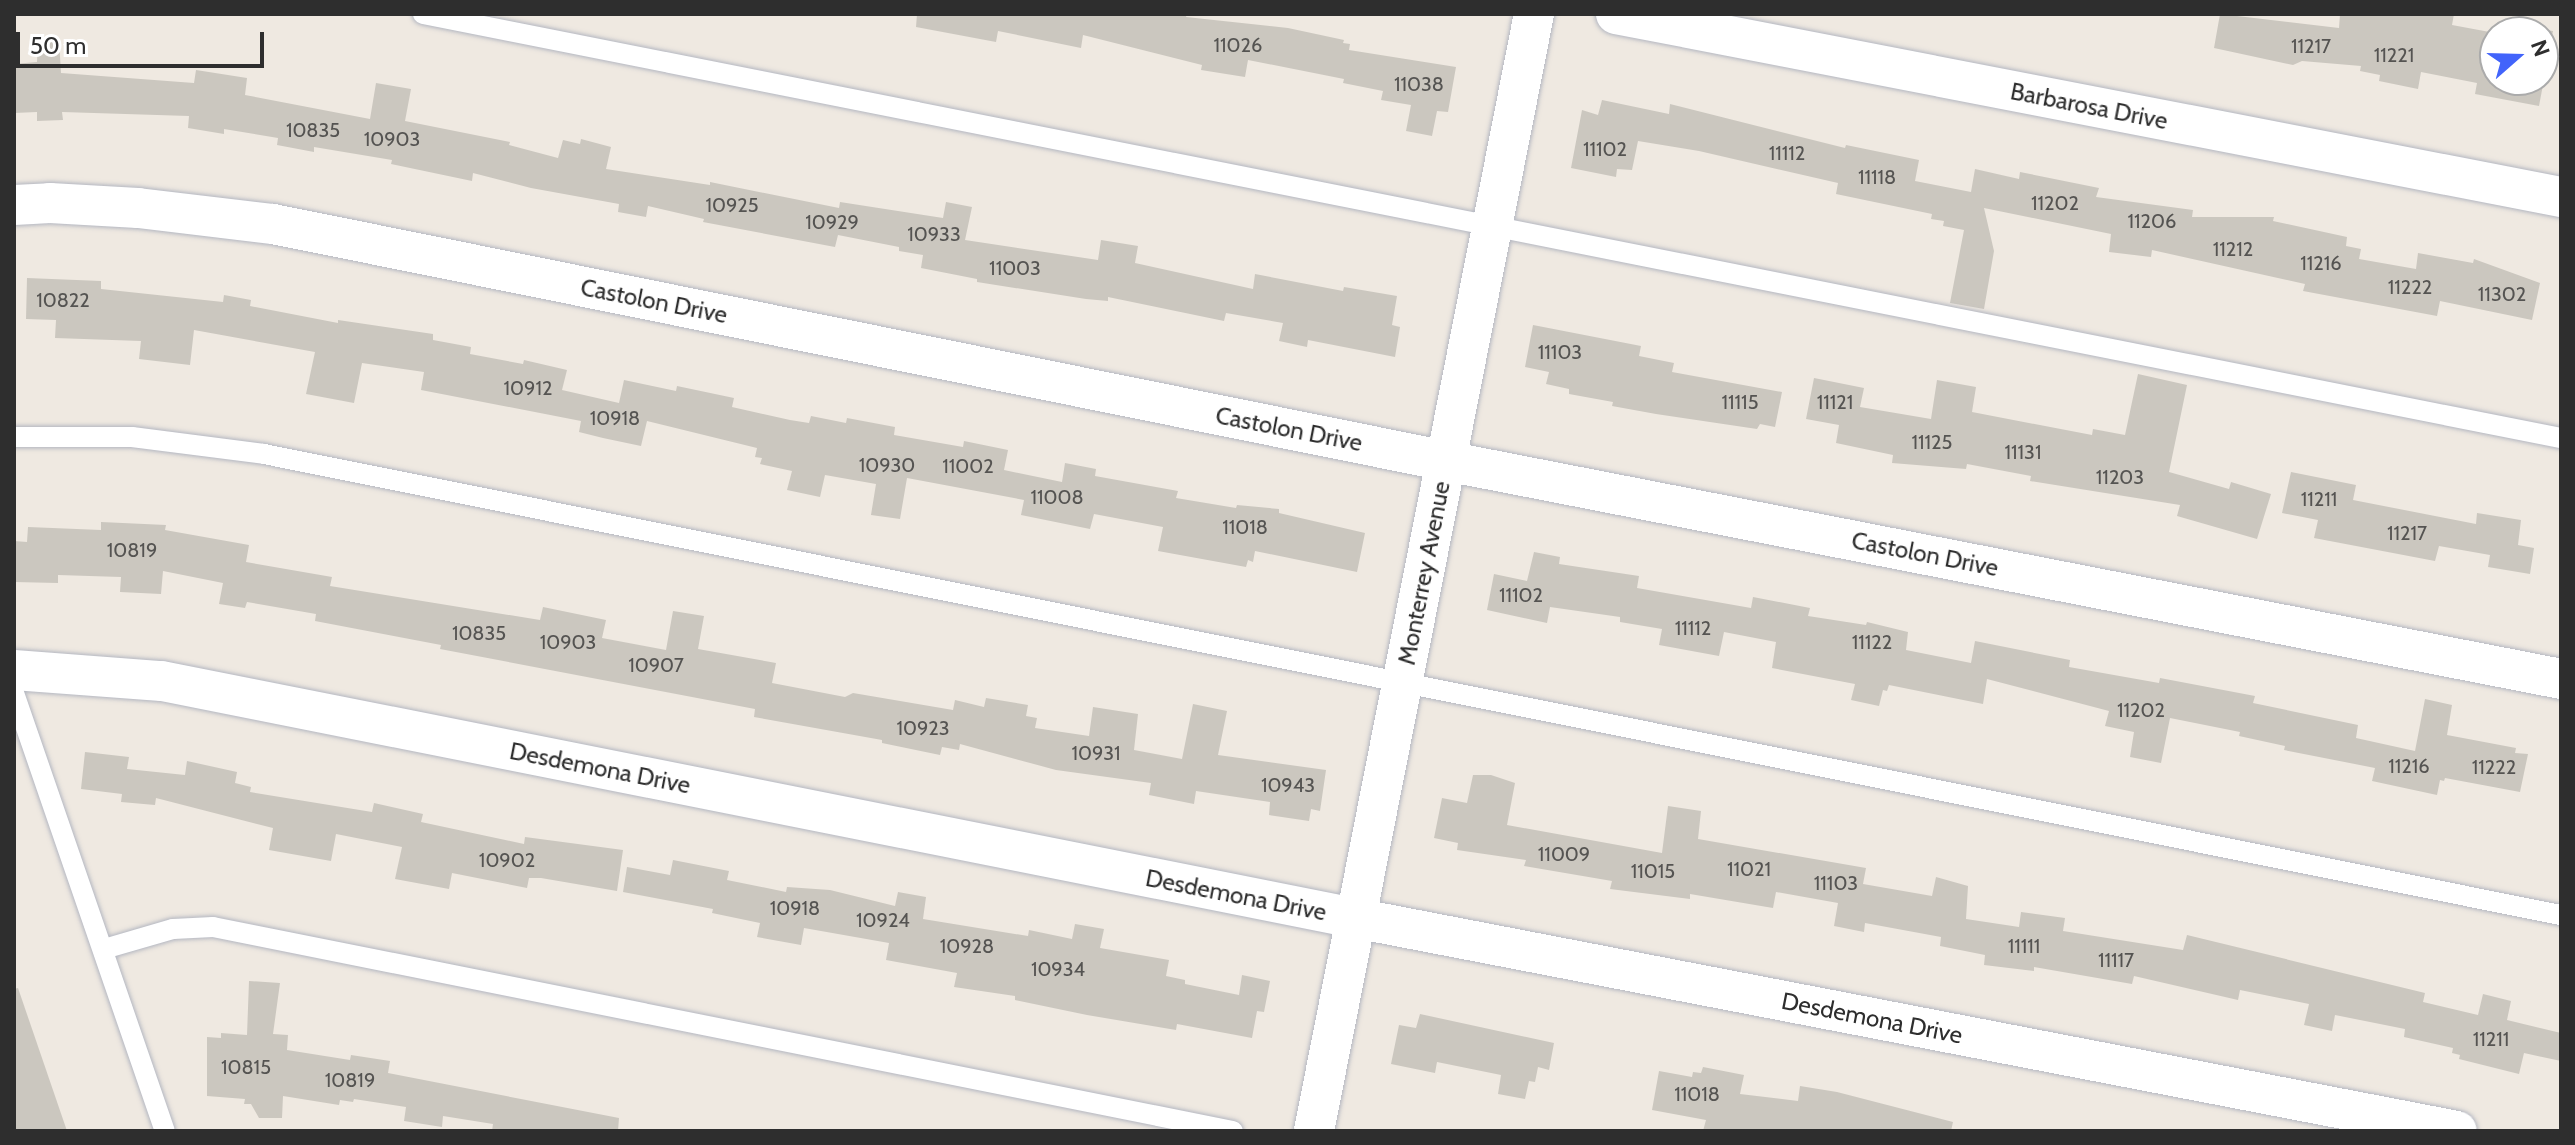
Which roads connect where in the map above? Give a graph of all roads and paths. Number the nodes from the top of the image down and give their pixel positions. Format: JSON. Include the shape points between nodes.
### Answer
{"nodes":[{"id":1,"x":423,"y":14,"type":"edge"},
{"id":2,"x":1534,"y":14,"type":"edge"},
{"id":3,"x":1616,"y":14,"type":"edge"},
{"id":4,"x":2561,"y":197,"type":"edge"},
{"id":5,"x":14,"y":205,"type":"edge"},
{"id":6,"x":1492,"y":226,"type":"junction"},
{"id":7,"x":14,"y":437,"type":"edge"},
{"id":8,"x":2561,"y":438,"type":"edge"},
{"id":9,"x":1446,"y":461,"type":"junction"},
{"id":10,"x":14,"y":670,"type":"edge"},
{"id":11,"x":2561,"y":679,"type":"edge"},
{"id":12,"x":1402,"y":683,"type":"junction"},
{"id":13,"x":14,"y":693,"type":"edge"},
{"id":14,"x":2561,"y":915,"type":"edge"},
{"id":15,"x":1355,"y":918,"type":"junction"},
{"id":16,"x":104,"y":949,"type":"junction"},
{"id":17,"x":165,"y":1131,"type":"edge"},
{"id":18,"x":1233,"y":1131,"type":"edge"},
{"id":19,"x":1314,"y":1131,"type":"edge"},
{"id":20,"x":2457,"y":1131,"type":"edge"}],
"edges":[{"from":1,"to":6,"type":"lane"},
{"from":2,"to":6,"type":"street","name":"Monterrey Avenue"},
{"from":3,"to":4,"type":"street","name":"Barbarosa Drive"},
{"from":5,"to":9,"type":"street","name":"Castolon Drive","via":[[138,208],[273,224]]},
{"from":6,"to":8,"type":"lane"},
{"from":6,"to":9,"type":"street","name":"Monterrey Avenue"},
{"from":7,"to":12,"type":"lane","via":[[132,437],[264,454]]},
{"from":9,"to":11,"type":"street","name":"Castolon Drive"},
{"from":9,"to":12,"type":"street","name":"Monterrey Avenue"},
{"from":10,"to":15,"type":"street","name":"Desdemona Drive","via":[[162,681]]},
{"from":12,"to":14,"type":"lane"},
{"from":12,"to":15,"type":"street","name":"Monterrey Avenue"},
{"from":13,"to":16,"type":"lane"},
{"from":15,"to":19,"type":"street","name":"Monterrey Avenue"},
{"from":15,"to":20,"type":"street","name":"Desdemona Drive"},
{"from":16,"to":17,"type":"lane"},
{"from":16,"to":18,"type":"lane","via":[[173,929],[213,927]]}]}
